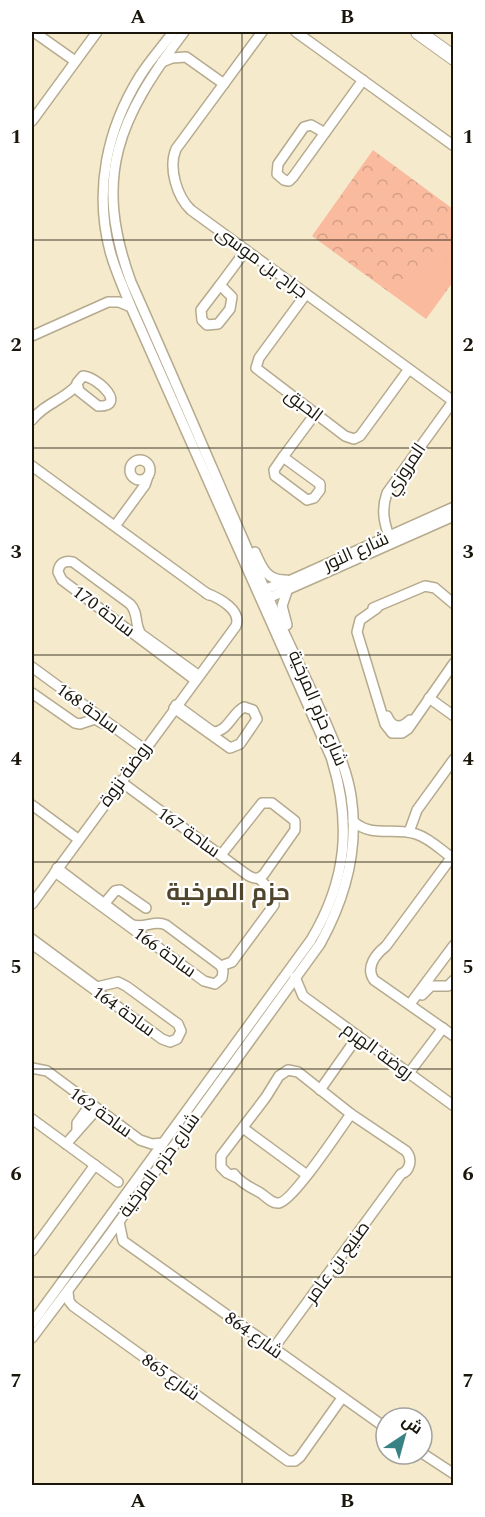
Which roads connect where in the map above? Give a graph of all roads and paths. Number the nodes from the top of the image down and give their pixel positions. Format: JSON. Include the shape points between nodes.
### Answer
{"nodes":[{"id":1,"x":34,"y":32,"type":"edge"},
{"id":2,"x":97,"y":32,"type":"edge"},
{"id":3,"x":262,"y":32,"type":"edge"},
{"id":4,"x":297,"y":32,"type":"edge"},
{"id":5,"x":418,"y":32,"type":"edge"},
{"id":6,"x":180,"y":33,"type":"edge"},
{"id":7,"x":186,"y":57,"type":"junction"},
{"id":8,"x":453,"y":58,"type":"edge"},
{"id":9,"x":75,"y":61,"type":"junction"},
{"id":10,"x":162,"y":62,"type":"junction"},
{"id":11,"x":363,"y":80,"type":"junction"},
{"id":12,"x":224,"y":84,"type":"junction"},
{"id":13,"x":32,"y":121,"type":"edge"},
{"id":14,"x":325,"y":133,"type":"junction"},
{"id":15,"x":453,"y":147,"type":"edge"},
{"id":16,"x":246,"y":250,"type":"junction"},
{"id":17,"x":121,"y":282,"type":"junction"},
{"id":18,"x":220,"y":285,"type":"dead end"},
{"id":19,"x":306,"y":294,"type":"junction"},
{"id":20,"x":108,"y":302,"type":"junction"},
{"id":21,"x":131,"y":307,"type":"junction"},
{"id":22,"x":32,"y":336,"type":"edge"},
{"id":23,"x":409,"y":369,"type":"junction"},
{"id":24,"x":76,"y":386,"type":"junction"},
{"id":25,"x":82,"y":395,"type":"junction"},
{"id":26,"x":60,"y":399,"type":"junction"},
{"id":27,"x":453,"y":400,"type":"edge"},
{"id":28,"x":315,"y":414,"type":"junction"},
{"id":29,"x":32,"y":420,"type":"edge"},
{"id":30,"x":283,"y":457,"type":"junction"},
{"id":31,"x":32,"y":466,"type":"edge"},
{"id":32,"x":144,"y":478,"type":"dead end"},
{"id":33,"x":453,"y":516,"type":"edge"},
{"id":34,"x":113,"y":525,"type":"junction"},
{"id":35,"x":242,"y":535,"type":"junction"},
{"id":36,"x":391,"y":541,"type":"junction"},
{"id":37,"x":291,"y":579,"type":"junction"},
{"id":38,"x":287,"y":591,"type":"junction"},
{"id":39,"x":264,"y":595,"type":"junction"},
{"id":40,"x":453,"y":604,"type":"edge"},
{"id":41,"x":136,"y":617,"type":"junction"},
{"id":42,"x":122,"y":624,"type":"junction"},
{"id":43,"x":294,"y":650,"type":"junction"},
{"id":44,"x":453,"y":663,"type":"edge"},
{"id":45,"x":32,"y":667,"type":"edge"},
{"id":46,"x":197,"y":677,"type":"junction"},
{"id":47,"x":32,"y":693,"type":"edge"},
{"id":48,"x":429,"y":698,"type":"junction"},
{"id":49,"x":175,"y":706,"type":"junction"},
{"id":50,"x":86,"y":707,"type":"junction"},
{"id":51,"x":453,"y":716,"type":"edge"},
{"id":52,"x":86,"y":722,"type":"junction"},
{"id":53,"x":224,"y":728,"type":"junction"},
{"id":54,"x":221,"y":743,"type":"junction"},
{"id":55,"x":143,"y":750,"type":"junction"},
{"id":56,"x":453,"y":759,"type":"edge"},
{"id":57,"x":122,"y":780,"type":"junction"},
{"id":58,"x":32,"y":805,"type":"edge"},
{"id":59,"x":352,"y":821,"type":"junction"},
{"id":60,"x":370,"y":831,"type":"junction"},
{"id":61,"x":409,"y":832,"type":"junction"},
{"id":62,"x":78,"y":839,"type":"junction"},
{"id":63,"x":352,"y":844,"type":"junction"},
{"id":64,"x":224,"y":856,"type":"junction"},
{"id":65,"x":452,"y":856,"type":"edge"},
{"id":66,"x":56,"y":870,"type":"junction"},
{"id":67,"x":259,"y":878,"type":"junction"},
{"id":68,"x":33,"y":898,"type":"edge"},
{"id":69,"x":104,"y":904,"type":"junction"},
{"id":70,"x":146,"y":908,"type":"dead end"},
{"id":71,"x":146,"y":925,"type":"junction"},
{"id":72,"x":145,"y":938,"type":"junction"},
{"id":73,"x":32,"y":939,"type":"edge"},
{"id":74,"x":32,"y":944,"type":"edge"},
{"id":75,"x":453,"y":945,"type":"edge"},
{"id":76,"x":221,"y":966,"type":"junction"},
{"id":77,"x":432,"y":973,"type":"junction"},
{"id":78,"x":295,"y":977,"type":"junction"},
{"id":79,"x":453,"y":980,"type":"edge"},
{"id":80,"x":109,"y":985,"type":"junction"},
{"id":81,"x":437,"y":986,"type":"junction"},
{"id":82,"x":303,"y":996,"type":"junction"},
{"id":83,"x":106,"y":998,"type":"junction"},
{"id":84,"x":280,"y":998,"type":"junction"},
{"id":85,"x":412,"y":1005,"type":"junction"},
{"id":86,"x":443,"y":1028,"type":"junction"},
{"id":87,"x":358,"y":1036,"type":"junction"},
{"id":88,"x":453,"y":1036,"type":"edge"},
{"id":89,"x":32,"y":1069,"type":"edge"},
{"id":90,"x":409,"y":1073,"type":"junction"},
{"id":91,"x":320,"y":1090,"type":"junction"},
{"id":92,"x":453,"y":1106,"type":"edge"},
{"id":93,"x":94,"y":1107,"type":"junction"},
{"id":94,"x":351,"y":1114,"type":"junction"},
{"id":95,"x":35,"y":1121,"type":"edge"},
{"id":96,"x":243,"y":1128,"type":"junction"},
{"id":97,"x":32,"y":1133,"type":"edge"},
{"id":98,"x":140,"y":1140,"type":"junction"},
{"id":99,"x":163,"y":1143,"type":"junction"},
{"id":100,"x":66,"y":1144,"type":"junction"},
{"id":101,"x":95,"y":1165,"type":"junction"},
{"id":102,"x":146,"y":1165,"type":"junction"},
{"id":103,"x":307,"y":1174,"type":"junction"},
{"id":104,"x":118,"y":1182,"type":"dead end"},
{"id":105,"x":119,"y":1222,"type":"junction"},
{"id":106,"x":105,"y":1241,"type":"junction"},
{"id":107,"x":123,"y":1241,"type":"junction"},
{"id":108,"x":32,"y":1251,"type":"edge"},
{"id":109,"x":68,"y":1292,"type":"junction"},
{"id":110,"x":73,"y":1306,"type":"junction"},
{"id":111,"x":55,"y":1307,"type":"junction"},
{"id":112,"x":32,"y":1323,"type":"edge"},
{"id":113,"x":32,"y":1338,"type":"edge"},
{"id":114,"x":273,"y":1349,"type":"junction"},
{"id":115,"x":342,"y":1398,"type":"junction"},
{"id":116,"x":374,"y":1420,"type":"edge"},
{"id":117,"x":434,"y":1461,"type":"edge"},
{"id":118,"x":453,"y":1474,"type":"edge"}],
"edges":[{"from":1,"to":9,"type":"street"},
{"from":2,"to":9,"type":"street"},
{"from":3,"to":12,"type":"street","name":"جراح بن موسى"},
{"from":4,"to":11,"type":"street"},
{"from":5,"to":8,"type":"highway"},
{"from":6,"to":7,"type":"street"},
{"from":6,"to":10,"type":"street","name":"شارع حزم المرخية"},
{"from":6,"to":17,"type":"street","name":"شارع حزم المرخية","via":[[141,74],[123,107],[106,159],[104,219],[110,253]]},
{"from":7,"to":10,"type":"street"},
{"from":7,"to":12,"type":"street"},
{"from":9,"to":13,"type":"street"},
{"from":10,"to":35,"type":"street","name":"شارع حزم المرخية","via":[[132,110],[122,137],[111,192],[114,226],[131,282]]},
{"from":11,"to":14,"type":"street"},
{"from":11,"to":15,"type":"street"},
{"from":12,"to":16,"type":"street","name":"جراح بن موسى","via":[[179,144],[174,166],[177,188],[185,204]]},
{"from":14,"to":14,"type":"street","via":[[311,125],[304,127],[278,164],[280,178],[294,177]]},
{"from":16,"to":18,"type":"street"},
{"from":16,"to":19,"type":"street","name":"جراح بن موسى"},
{"from":17,"to":20,"type":"street"},
{"from":17,"to":21,"type":"street","name":"شارع حزم المرخية"},
{"from":19,"to":23,"type":"street","name":"جراح بن موسى"},
{"from":19,"to":28,"type":"street","name":"الحبق","via":[[255,365]]},
{"from":20,"to":21,"type":"street"},
{"from":20,"to":22,"type":"street"},
{"from":21,"to":39,"type":"street","name":"شارع حزم المرخية"},
{"from":23,"to":27,"type":"street","name":"جراح بن موسى"},
{"from":23,"to":28,"type":"street","name":"الحبق","via":[[357,438],[345,436]]},
{"from":24,"to":25,"type":"street"},
{"from":24,"to":25,"type":"street","via":[[80,378],[89,377],[109,391],[111,399],[98,406]]},
{"from":24,"to":26,"type":"street"},
{"from":25,"to":26,"type":"street"},
{"from":26,"to":29,"type":"street"},
{"from":27,"to":36,"type":"street","name":"المروزي","via":[[387,493],[383,510]]},
{"from":28,"to":30,"type":"street"},
{"from":30,"to":30,"type":"street","via":[[274,470],[275,476],[307,500],[314,498],[320,484]]},
{"from":31,"to":34,"type":"street","name":"روضة نزوة"},
{"from":32,"to":34,"type":"street"},
{"from":33,"to":36,"type":"street","name":"شارع النور"},
{"from":34,"to":46,"type":"street","name":"روضة نزوة","via":[[238,616],[236,626]]},
{"from":35,"to":37,"type":"street","via":[[249,540],[269,577]]},
{"from":35,"to":39,"type":"street","name":"شارع حزم المرخية"},
{"from":36,"to":37,"type":"street","name":"شارع النور"},
{"from":36,"to":38,"type":"street","name":"شارع النور"},
{"from":37,"to":39,"type":"street","name":"شارع النور"},
{"from":38,"to":39,"type":"street","name":"شارع النور"},
{"from":38,"to":43,"type":"street","via":[[283,613]]},
{"from":39,"to":43,"type":"street","name":"شارع حزم المرخية"},
{"from":39,"to":99,"type":"street","name":"شارع حزم المرخية","via":[[337,777],[344,822],[340,872],[311,940]]},
{"from":40,"to":48,"type":"street","via":[[441,594],[427,590],[408,593],[377,608],[358,623],[361,648],[391,724],[406,725]]},
{"from":41,"to":42,"type":"street"},
{"from":41,"to":42,"type":"street","name":"ساحة 170","via":[[133,606],[78,565],[69,561],[61,564],[58,572],[62,580]]},
{"from":41,"to":46,"type":"street","name":"ساحة 170","via":[[141,634]]},
{"from":42,"to":46,"type":"street","name":"ساحة 170"},
{"from":43,"to":59,"type":"street","name":"شارع حزم المرخية","via":[[346,773]]},
{"from":44,"to":48,"type":"street"},
{"from":45,"to":50,"type":"street","name":"ساحة 168"},
{"from":46,"to":49,"type":"street","name":"روضة نزوة"},
{"from":47,"to":52,"type":"street","name":"ساحة 168","via":[[72,722]]},
{"from":48,"to":51,"type":"street"},
{"from":49,"to":53,"type":"street","via":[[210,731]]},
{"from":49,"to":54,"type":"street"},
{"from":49,"to":55,"type":"street","name":"روضة نزوة"},
{"from":50,"to":52,"type":"street"},
{"from":50,"to":55,"type":"street","name":"ساحة 168"},
{"from":52,"to":55,"type":"street","name":"ساحة 168","via":[[98,720]]},
{"from":53,"to":54,"type":"street"},
{"from":53,"to":54,"type":"street","via":[[241,708],[256,714],[256,721],[237,746],[230,748]]},
{"from":55,"to":57,"type":"street","name":"روضة نزوة"},
{"from":56,"to":61,"type":"street","via":[[417,810]]},
{"from":57,"to":62,"type":"street","name":"روضة نزوة"},
{"from":57,"to":64,"type":"street","name":"ساحة 167"},
{"from":58,"to":62,"type":"street"},
{"from":59,"to":60,"type":"street"},
{"from":59,"to":63,"type":"street","name":"شارع حزم المرخية"},
{"from":60,"to":61,"type":"street"},
{"from":60,"to":63,"type":"street"},
{"from":61,"to":65,"type":"street","via":[[426,838]]},
{"from":62,"to":66,"type":"street","name":"روضة نزوة"},
{"from":63,"to":78,"type":"street","name":"شارع حزم المرخية","via":[[346,883],[331,924]]},
{"from":64,"to":64,"type":"street","name":"ساحة 167","via":[[261,809],[271,808],[291,825],[259,870],[246,870]]},
{"from":64,"to":67,"type":"street","name":"ساحة 167","via":[[250,876]]},
{"from":64,"to":67,"type":"street","name":"ساحة 167","via":[[262,803],[276,805],[295,821],[296,828]]},
{"from":65,"to":85,"type":"street","via":[[370,967],[374,980]]},
{"from":66,"to":68,"type":"street","name":"روضة نزوة"},
{"from":66,"to":69,"type":"street","name":"ساحة 166"},
{"from":66,"to":72,"type":"street","name":"ساحة 166"},
{"from":67,"to":76,"type":"street","via":[[273,895],[274,905],[232,962]]},
{"from":69,"to":70,"type":"street","via":[[120,890]]},
{"from":69,"to":71,"type":"street","name":"ساحة 166","via":[[137,927]]},
{"from":71,"to":72,"type":"street"},
{"from":71,"to":76,"type":"street","name":"ساحة 166","via":[[166,925]]},
{"from":72,"to":76,"type":"street","name":"ساحة 166","via":[[209,983],[222,978]]},
{"from":73,"to":80,"type":"street","name":"ساحة 164","via":[[95,986]]},
{"from":74,"to":83,"type":"street","name":"ساحة 164"},
{"from":75,"to":77,"type":"street"},
{"from":77,"to":81,"type":"street"},
{"from":77,"to":85,"type":"street"},
{"from":78,"to":82,"type":"street"},
{"from":78,"to":84,"type":"street","name":"شارع حزم المرخية"},
{"from":79,"to":81,"type":"street","via":[[448,986]]},
{"from":80,"to":83,"type":"street"},
{"from":80,"to":83,"type":"street","name":"ساحة 164","via":[[118,982],[126,986],[178,1024],[180,1034],[167,1042]]},
{"from":81,"to":85,"type":"street","via":[[427,988]]},
{"from":82,"to":84,"type":"street"},
{"from":82,"to":87,"type":"street","name":"روضة الهرم"},
{"from":84,"to":105,"type":"street","name":"شارع حزم المرخية"},
{"from":85,"to":86,"type":"street"},
{"from":86,"to":88,"type":"street"},
{"from":86,"to":90,"type":"street"},
{"from":87,"to":90,"type":"street","name":"روضة الهرم"},
{"from":87,"to":91,"type":"street"},
{"from":89,"to":93,"type":"street","name":"ساحة 162","via":[[44,1069]]},
{"from":90,"to":92,"type":"street","name":"روضة الهرم"},
{"from":91,"to":94,"type":"street","name":"صنيع بن عامر"},
{"from":91,"to":96,"type":"street","name":"صنيع بن عامر","via":[[295,1071],[284,1071]]},
{"from":93,"to":98,"type":"street","name":"ساحة 162"},
{"from":93,"to":100,"type":"street","via":[[82,1128]]},
{"from":94,"to":103,"type":"street","name":"صنيع بن عامر"},
{"from":94,"to":114,"type":"street","name":"صنيع بن عامر","via":[[396,1146],[404,1159],[401,1174]]},
{"from":95,"to":97,"type":"street"},
{"from":95,"to":100,"type":"street"},
{"from":96,"to":103,"type":"street"},
{"from":96,"to":103,"type":"street","name":"صنيع بن عامر","via":[[225,1160],[227,1168],[262,1199],[277,1208],[286,1205]]},
{"from":98,"to":99,"type":"street","name":"ساحة 162"},
{"from":98,"to":102,"type":"street","name":"ساحة 162","via":[[147,1151]]},
{"from":99,"to":102,"type":"street","name":"شارع حزم المرخية"},
{"from":100,"to":101,"type":"street"},
{"from":101,"to":104,"type":"street"},
{"from":101,"to":108,"type":"street"},
{"from":102,"to":112,"type":"street","name":"شارع حزم المرخية"},
{"from":105,"to":106,"type":"street","name":"شارع حزم المرخية"},
{"from":105,"to":107,"type":"street"},
{"from":106,"to":107,"type":"street"},
{"from":106,"to":109,"type":"street","name":"شارع حزم المرخية"},
{"from":107,"to":114,"type":"street","name":"شارع 864"},
{"from":109,"to":110,"type":"street"},
{"from":109,"to":111,"type":"street","name":"شارع حزم المرخية"},
{"from":110,"to":111,"type":"street"},
{"from":110,"to":115,"type":"street","name":"شارع 865","via":[[268,1447],[288,1457],[304,1449]]},
{"from":111,"to":113,"type":"street","name":"شارع حزم المرخية"},
{"from":114,"to":115,"type":"street","name":"شارع 864"},
{"from":115,"to":116,"type":"street","name":"شارع 864"},
{"from":117,"to":118,"type":"street"}]}
